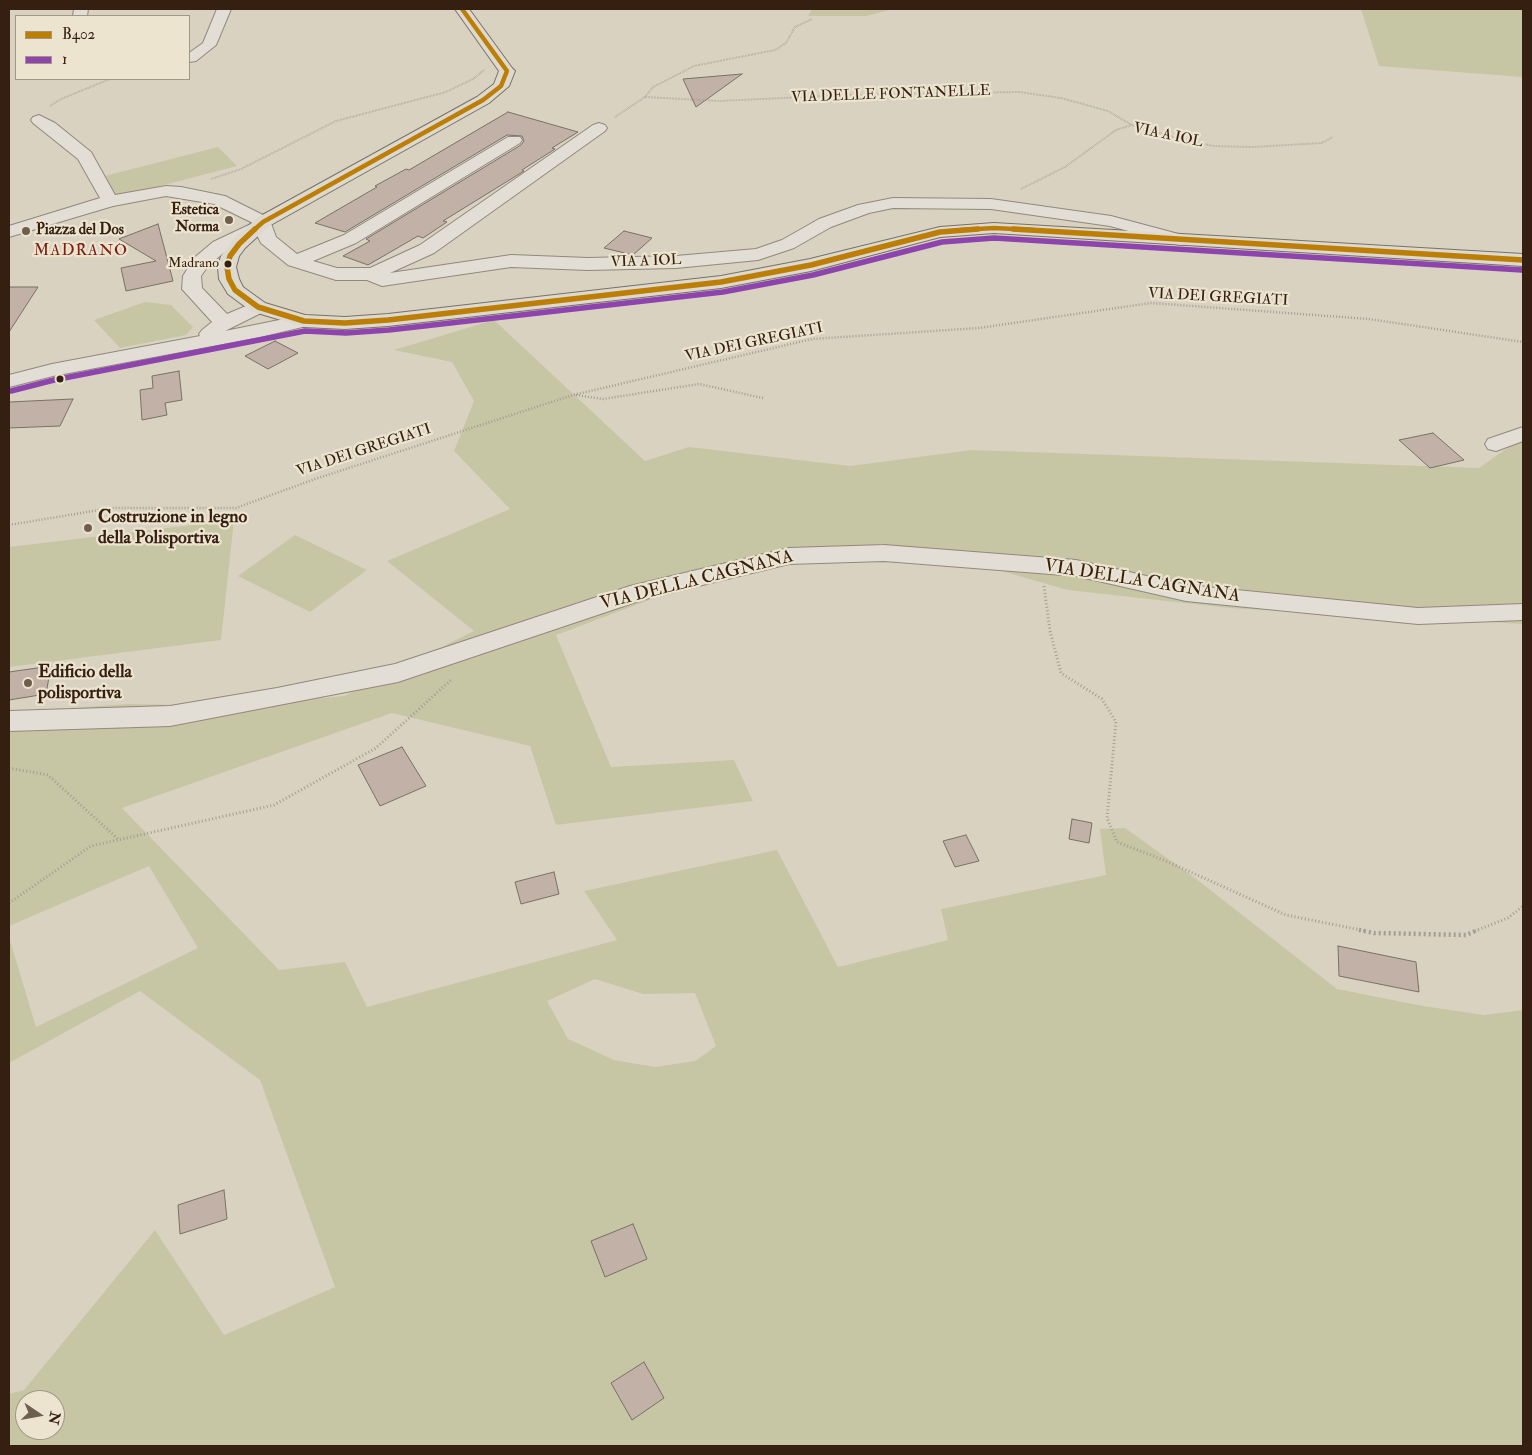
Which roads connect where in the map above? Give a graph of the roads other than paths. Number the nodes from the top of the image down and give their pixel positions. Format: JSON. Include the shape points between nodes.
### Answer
{"nodes":[{"id":1,"x":224,"y":9,"type":"edge"},
{"id":2,"x":462,"y":9,"type":"edge"},
{"id":3,"x":192,"y":58,"type":"dead end"},
{"id":4,"x":39,"y":120,"type":"road end"},
{"id":5,"x":599,"y":128,"type":"road end"},
{"id":6,"x":514,"y":140,"type":"dead end"},
{"id":7,"x":110,"y":201,"type":"junction"},
{"id":8,"x":259,"y":225,"type":"junction"},
{"id":9,"x":11,"y":234,"type":"edge"},
{"id":10,"x":1180,"y":240,"type":"junction"},
{"id":11,"x":1523,"y":260,"type":"edge"},
{"id":12,"x":295,"y":261,"type":"junction"},
{"id":13,"x":371,"y":274,"type":"junction"},
{"id":14,"x":258,"y":308,"type":"junction"},
{"id":15,"x":304,"y":321,"type":"junction"},
{"id":16,"x":224,"y":323,"type":"junction"},
{"id":17,"x":198,"y":343,"type":"junction"},
{"id":18,"x":9,"y":381,"type":"edge"},
{"id":19,"x":1523,"y":434,"type":"edge"},
{"id":20,"x":1496,"y":444,"type":"dead end"},
{"id":21,"x":1523,"y":612,"type":"edge"},
{"id":22,"x":9,"y":721,"type":"edge"}],
"edges":[{"from":1,"to":3,"type":"street","via":[[210,44]]},
{"from":2,"to":8,"type":"main road","via":[[507,71],[501,86],[482,100]]},
{"from":4,"to":7,"type":"street","via":[[84,156]]},
{"from":5,"to":13,"type":"street","via":[[427,249]]},
{"from":6,"to":12,"type":"street","via":[[350,239]]},
{"from":7,"to":8,"type":"street","via":[[166,190],[181,192],[219,200]]},
{"from":7,"to":9,"type":"street"},
{"from":8,"to":12,"type":"street","name":"VIA A IOL","via":[[267,239]]},
{"from":8,"to":14,"type":"main road","via":[[239,244],[227,267],[235,290]]},
{"from":8,"to":16,"type":"street","via":[[220,246],[201,262],[192,276],[192,289]]},
{"from":10,"to":11,"type":"main road"},
{"from":10,"to":13,"type":"street","name":"VIA A IOL","via":[[1111,221],[991,204],[893,203],[825,223],[788,244],[758,254],[676,262],[588,264],[511,261],[382,280]]},
{"from":10,"to":15,"type":"main road","via":[[994,228],[940,232],[811,265],[720,282],[388,320]]},
{"from":12,"to":13,"type":"street","name":"VIA A IOL","via":[[336,274]]},
{"from":14,"to":15,"type":"main road"},
{"from":14,"to":16,"type":"street"},
{"from":15,"to":17,"type":"street"},
{"from":16,"to":17,"type":"street"},
{"from":17,"to":18,"type":"street"},
{"from":19,"to":20,"type":"street"},
{"from":21,"to":22,"type":"street","name":"VIA DELLA CAGNANA","via":[[1418,616],[1186,593],[1076,568],[884,553],[789,556],[639,592],[398,673],[180,714]]}]}
